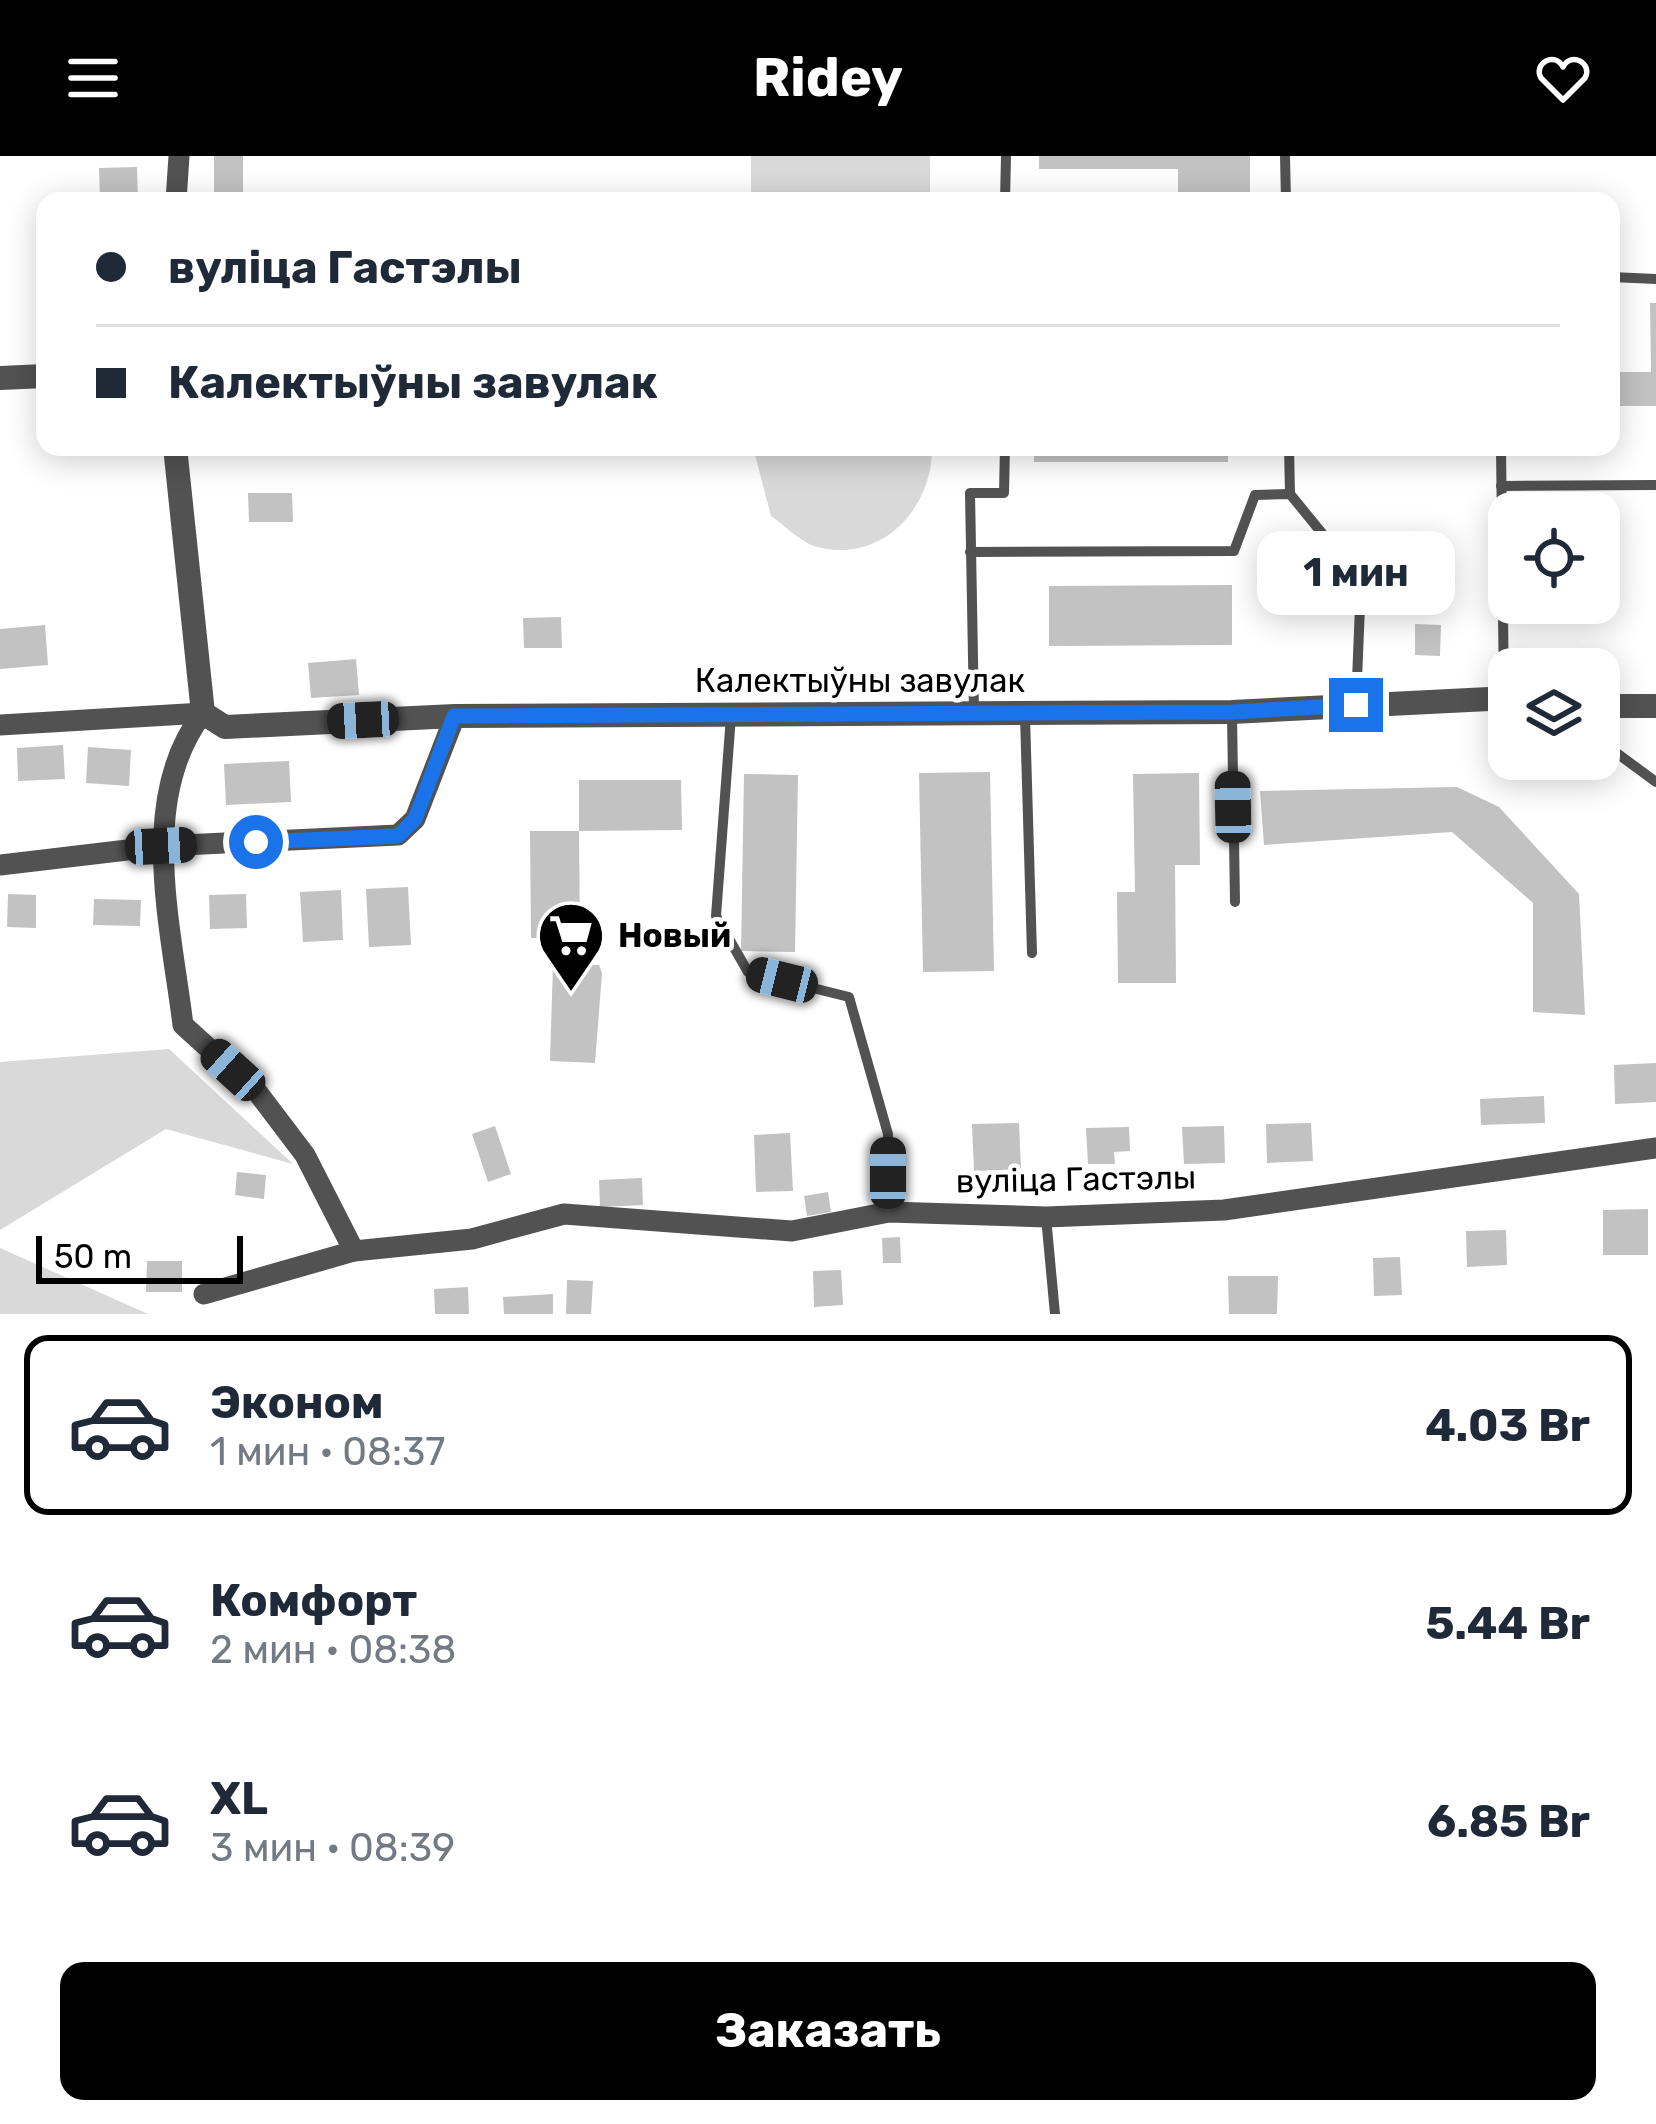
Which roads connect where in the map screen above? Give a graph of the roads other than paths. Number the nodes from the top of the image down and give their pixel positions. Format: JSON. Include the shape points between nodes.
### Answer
{"nodes":[{"id":1,"x":179,"y":156,"type":"edge"},
{"id":2,"x":1006,"y":156,"type":"edge"},
{"id":3,"x":1285,"y":156,"type":"edge"},
{"id":4,"x":177,"y":192,"type":"edge"},
{"id":5,"x":1006,"y":192,"type":"edge"},
{"id":6,"x":1286,"y":192,"type":"edge"},
{"id":7,"x":1620,"y":277,"type":"edge"},
{"id":8,"x":1656,"y":279,"type":"edge"},
{"id":9,"x":36,"y":376,"type":"edge"},
{"id":10,"x":0,"y":378,"type":"edge"},
{"id":11,"x":176,"y":456,"type":"edge"},
{"id":12,"x":1005,"y":456,"type":"edge"},
{"id":13,"x":1289,"y":456,"type":"edge"},
{"id":14,"x":1502,"y":456,"type":"edge"},
{"id":15,"x":1656,"y":485,"type":"edge"},
{"id":16,"x":1501,"y":486,"type":"junction"},
{"id":17,"x":1290,"y":494,"type":"junction"},
{"id":18,"x":970,"y":552,"type":"junction"},
{"id":19,"x":1505,"y":648,"type":"edge"},
{"id":20,"x":1488,"y":699,"type":"edge"},
{"id":21,"x":1356,"y":705,"type":"junction"},
{"id":22,"x":1620,"y":706,"type":"edge"},
{"id":23,"x":1656,"y":706,"type":"edge"},
{"id":24,"x":203,"y":712,"type":"junction"},
{"id":25,"x":974,"y":712,"type":"junction"},
{"id":26,"x":1024,"y":712,"type":"junction"},
{"id":27,"x":1232,"y":712,"type":"junction"},
{"id":28,"x":731,"y":713,"type":"junction"},
{"id":29,"x":454,"y":716,"type":"junction"},
{"id":30,"x":0,"y":724,"type":"edge"},
{"id":31,"x":1620,"y":758,"type":"edge"},
{"id":32,"x":1656,"y":782,"type":"edge"},
{"id":33,"x":161,"y":846,"type":"junction"},
{"id":34,"x":0,"y":865,"type":"edge"},
{"id":35,"x":1235,"y":902,"type":"dead end"},
{"id":36,"x":1031,"y":953,"type":"dead end"},
{"id":37,"x":1656,"y":1148,"type":"edge"},
{"id":38,"x":889,"y":1212,"type":"junction"},
{"id":39,"x":1046,"y":1217,"type":"junction"},
{"id":40,"x":354,"y":1251,"type":"junction"},
{"id":41,"x":204,"y":1294,"type":"dead end"},
{"id":42,"x":1055,"y":1314,"type":"edge"}],
"edges":[{"from":1,"to":4,"type":"street"},
{"from":2,"to":5,"type":"lane"},
{"from":3,"to":6,"type":"lane"},
{"from":7,"to":8,"type":"lane"},
{"from":9,"to":10,"type":"street"},
{"from":11,"to":24,"type":"street"},
{"from":12,"to":18,"type":"lane","via":[[1004,493],[970,493]]},
{"from":13,"to":17,"type":"lane"},
{"from":14,"to":16,"type":"lane"},
{"from":15,"to":16,"type":"lane"},
{"from":16,"to":19,"type":"lane"},
{"from":17,"to":18,"type":"lane","via":[[1255,495],[1234,550]]},
{"from":17,"to":21,"type":"lane","via":[[1361,581]]},
{"from":18,"to":25,"type":"lane"},
{"from":20,"to":21,"type":"street","name":"Калектыўны завулак"},
{"from":21,"to":27,"type":"street","name":"Калектыўны завулак"},
{"from":22,"to":23,"type":"street"},
{"from":24,"to":29,"type":"street","name":"Калектыўны завулак","via":[[225,727]]},
{"from":24,"to":30,"type":"street","name":"Калектыўны завулак"},
{"from":24,"to":33,"type":"street","via":[[182,740]]},
{"from":25,"to":26,"type":"street","name":"Калектыўны завулак"},
{"from":25,"to":28,"type":"street","name":"Калектыўны завулак"},
{"from":26,"to":27,"type":"street","name":"Калектыўны завулак"},
{"from":26,"to":36,"type":"lane"},
{"from":27,"to":35,"type":"lane"},
{"from":28,"to":29,"type":"street","name":"Калектыўны завулак"},
{"from":28,"to":38,"type":"lane","via":[[716,916],[748,972],[849,997],[888,1134]]},
{"from":29,"to":33,"type":"street","via":[[415,819],[398,836]]},
{"from":31,"to":32,"type":"lane"},
{"from":33,"to":34,"type":"street"},
{"from":33,"to":40,"type":"street","via":[[183,1025],[258,1093],[294,1140]]},
{"from":37,"to":39,"type":"street","name":"вуліца Гастэлы","via":[[1224,1210]]},
{"from":38,"to":39,"type":"street","name":"вуліца Гастэлы"},
{"from":38,"to":40,"type":"street","name":"вуліца Гастэлы","via":[[792,1231],[564,1214],[472,1239]]},
{"from":39,"to":42,"type":"lane"},
{"from":40,"to":41,"type":"street","name":"вуліца Гастэлы"}]}
